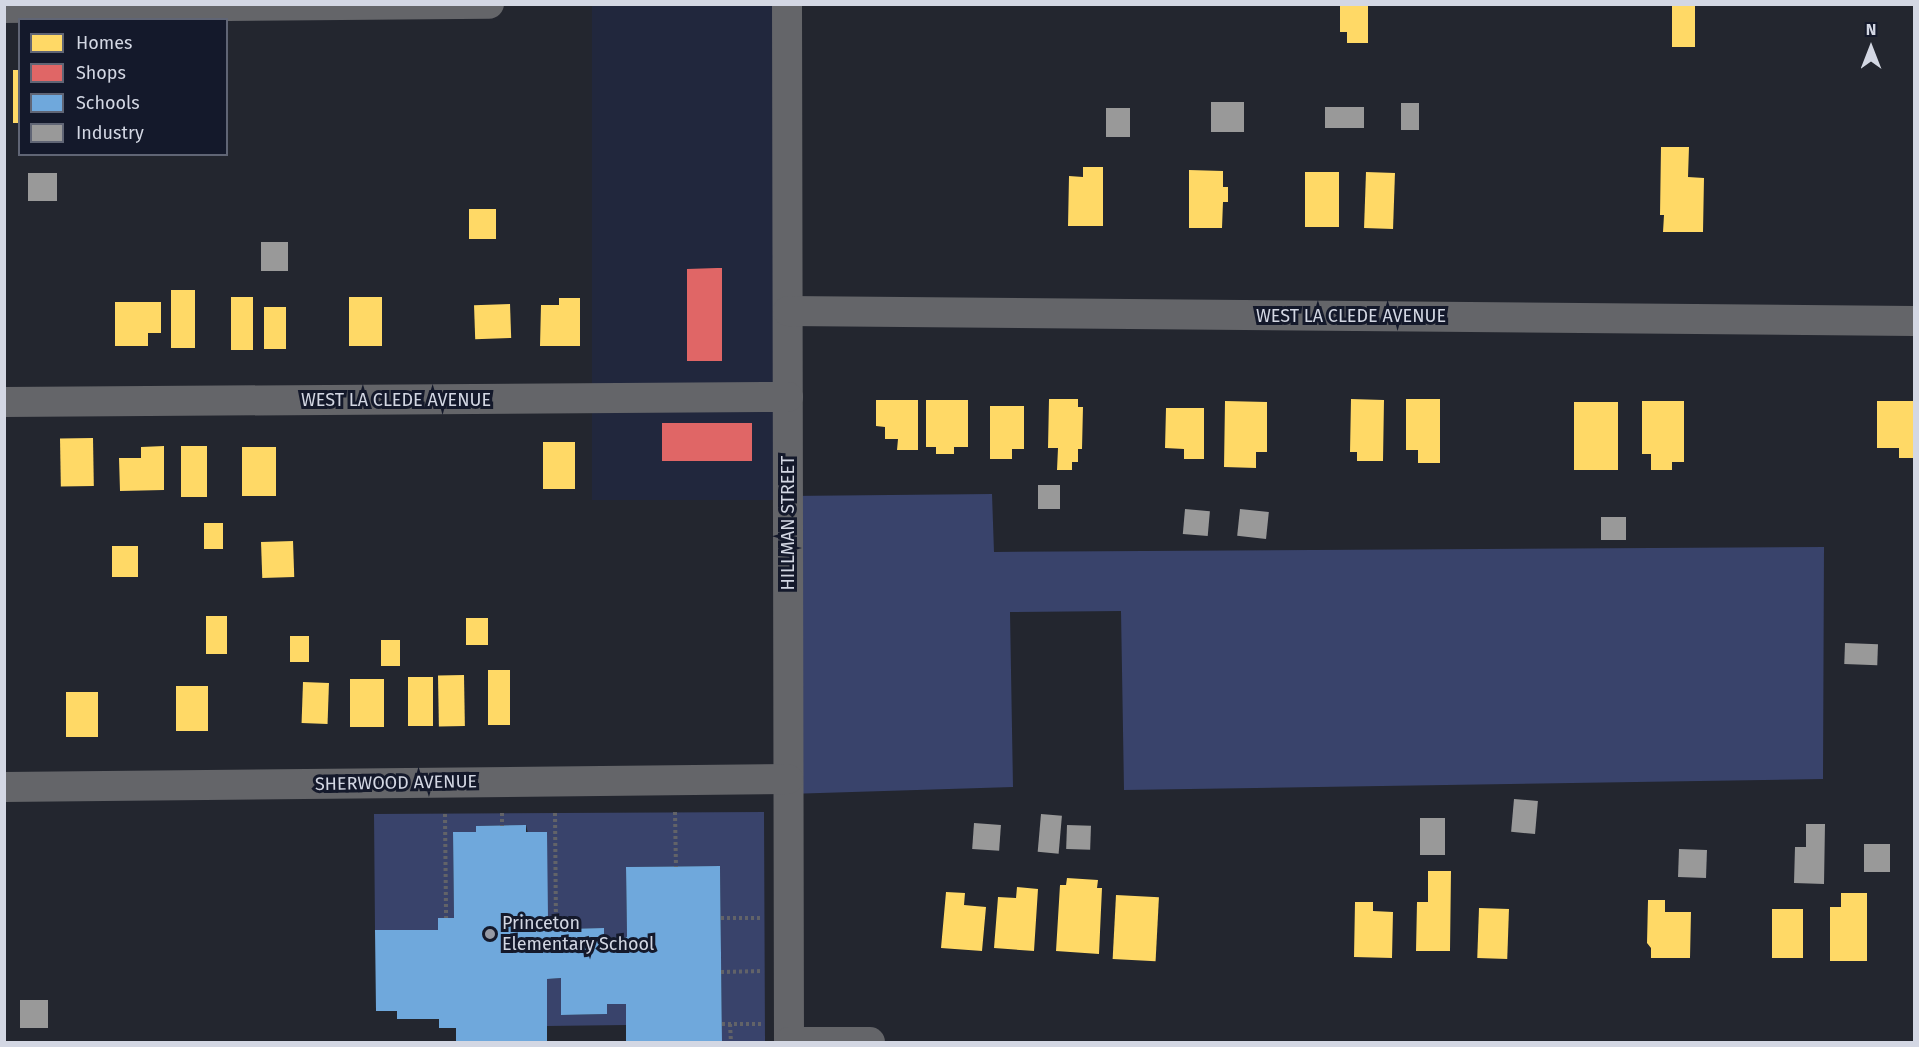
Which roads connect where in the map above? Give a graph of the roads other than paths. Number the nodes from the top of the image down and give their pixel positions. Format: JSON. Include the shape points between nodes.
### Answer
{"nodes":[{"id":1,"x":489,"y":4,"type":"edge"},
{"id":2,"x":787,"y":4,"type":"edge"},
{"id":3,"x":4,"y":8,"type":"edge"},
{"id":4,"x":788,"y":311,"type":"junction"},
{"id":5,"x":1914,"y":321,"type":"edge"},
{"id":6,"x":788,"y":397,"type":"junction"},
{"id":7,"x":4,"y":402,"type":"edge"},
{"id":8,"x":788,"y":779,"type":"junction"},
{"id":9,"x":4,"y":787,"type":"edge"},
{"id":10,"x":789,"y":1042,"type":"edge"},
{"id":11,"x":870,"y":1042,"type":"edge"}],
"edges":[{"from":1,"to":3,"type":"street"},
{"from":2,"to":4,"type":"street","name":"HILLMAN STREET"},
{"from":4,"to":5,"type":"street","name":"WEST LA CLEDE AVENUE"},
{"from":4,"to":6,"type":"street","name":"HILLMAN STREET"},
{"from":6,"to":7,"type":"street","name":"WEST LA CLEDE AVENUE"},
{"from":6,"to":8,"type":"street","name":"HILLMAN STREET"},
{"from":8,"to":9,"type":"street","name":"SHERWOOD AVENUE"},
{"from":8,"to":10,"type":"street","name":"HILLMAN STREET"},
{"from":10,"to":11,"type":"street"}]}
